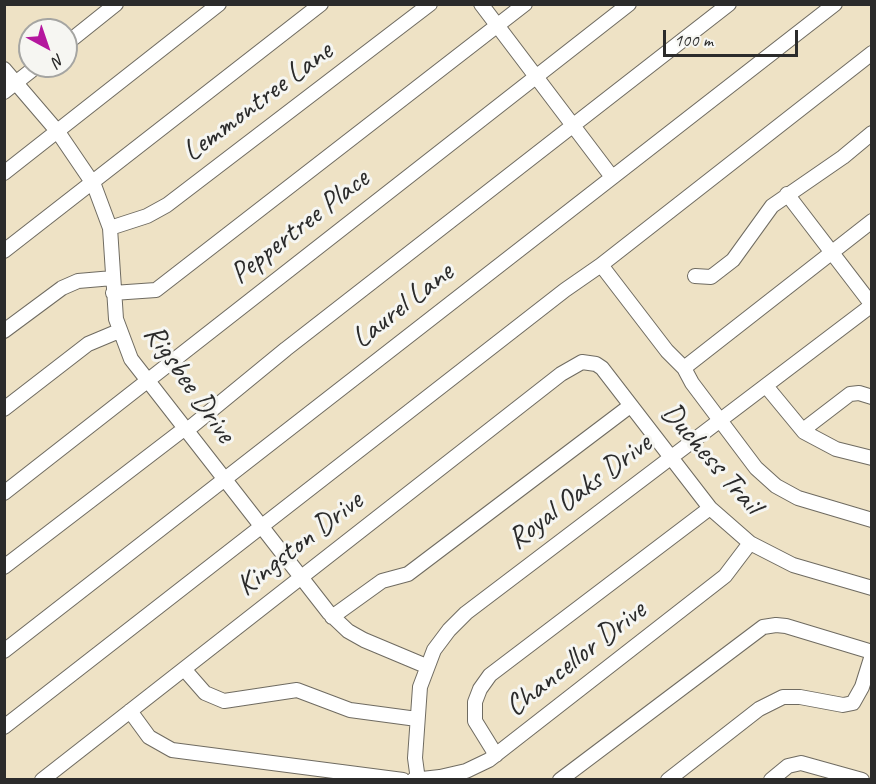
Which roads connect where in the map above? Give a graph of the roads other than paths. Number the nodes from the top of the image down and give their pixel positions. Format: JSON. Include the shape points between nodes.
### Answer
{"nodes":[{"id":1,"x":116,"y":4,"type":"edge"},
{"id":2,"x":219,"y":4,"type":"edge"},
{"id":3,"x":321,"y":4,"type":"edge"},
{"id":4,"x":430,"y":4,"type":"edge"},
{"id":5,"x":482,"y":4,"type":"edge"},
{"id":6,"x":525,"y":4,"type":"edge"},
{"id":7,"x":629,"y":4,"type":"edge"},
{"id":8,"x":729,"y":4,"type":"edge"},
{"id":9,"x":835,"y":4,"type":"edge"},
{"id":10,"x":497,"y":26,"type":"junction"},
{"id":11,"x":78,"y":34,"type":"edge"},
{"id":12,"x":872,"y":53,"type":"edge"},
{"id":13,"x":4,"y":69,"type":"edge"},
{"id":14,"x":536,"y":77,"type":"junction"},
{"id":15,"x":21,"y":78,"type":"edge"},
{"id":16,"x":16,"y":82,"type":"junction"},
{"id":17,"x":4,"y":92,"type":"edge"},
{"id":18,"x":574,"y":127,"type":"junction"},
{"id":19,"x":58,"y":132,"type":"junction"},
{"id":20,"x":872,"y":133,"type":"edge"},
{"id":21,"x":4,"y":173,"type":"edge"},
{"id":22,"x":612,"y":177,"type":"junction"},
{"id":23,"x":92,"y":183,"type":"junction"},
{"id":24,"x":787,"y":194,"type":"junction"},
{"id":25,"x":872,"y":221,"type":"edge"},
{"id":26,"x":110,"y":228,"type":"junction"},
{"id":27,"x":4,"y":251,"type":"edge"},
{"id":28,"x":832,"y":253,"type":"junction"},
{"id":29,"x":601,"y":265,"type":"junction"},
{"id":30,"x":695,"y":276,"type":"dead end"},
{"id":31,"x":113,"y":278,"type":"junction"},
{"id":32,"x":113,"y":293,"type":"junction"},
{"id":33,"x":872,"y":305,"type":"edge"},
{"id":34,"x":4,"y":331,"type":"edge"},
{"id":35,"x":119,"y":331,"type":"junction"},
{"id":36,"x":596,"y":364,"type":"joint"},
{"id":37,"x":684,"y":368,"type":"junction"},
{"id":38,"x":147,"y":381,"type":"junction"},
{"id":39,"x":766,"y":386,"type":"junction"},
{"id":40,"x":872,"y":397,"type":"edge"},
{"id":41,"x":630,"y":406,"type":"junction"},
{"id":42,"x":4,"y":409,"type":"edge"},
{"id":43,"x":720,"y":420,"type":"junction"},
{"id":44,"x":185,"y":430,"type":"junction"},
{"id":45,"x":803,"y":430,"type":"junction"},
{"id":46,"x":672,"y":457,"type":"junction"},
{"id":47,"x":872,"y":458,"type":"edge"},
{"id":48,"x":225,"y":480,"type":"junction"},
{"id":49,"x":4,"y":493,"type":"edge"},
{"id":50,"x":710,"y":508,"type":"junction"},
{"id":51,"x":872,"y":520,"type":"edge"},
{"id":52,"x":262,"y":528,"type":"junction"},
{"id":53,"x":750,"y":543,"type":"junction"},
{"id":54,"x":4,"y":567,"type":"edge"},
{"id":55,"x":301,"y":578,"type":"junction"},
{"id":56,"x":872,"y":588,"type":"edge"},
{"id":57,"x":332,"y":617,"type":"junction"},
{"id":58,"x":4,"y":651,"type":"edge"},
{"id":59,"x":872,"y":653,"type":"edge"},
{"id":60,"x":426,"y":666,"type":"junction"},
{"id":61,"x":184,"y":669,"type":"junction"},
{"id":62,"x":130,"y":711,"type":"junction"},
{"id":63,"x":417,"y":719,"type":"junction"},
{"id":64,"x":4,"y":727,"type":"edge"},
{"id":65,"x":496,"y":755,"type":"junction"},
{"id":66,"x":418,"y":779,"type":"edge"},
{"id":67,"x":42,"y":780,"type":"edge"},
{"id":68,"x":403,"y":780,"type":"edge"},
{"id":69,"x":413,"y":780,"type":"edge"},
{"id":70,"x":560,"y":780,"type":"edge"},
{"id":71,"x":668,"y":780,"type":"edge"},
{"id":72,"x":771,"y":780,"type":"edge"},
{"id":73,"x":862,"y":780,"type":"edge"}],
"edges":[{"from":1,"to":11,"type":"street"},
{"from":2,"to":19,"type":"street"},
{"from":3,"to":23,"type":"street"},
{"from":4,"to":26,"type":"street","name":"Lemmontree Lane","via":[[167,205]]},
{"from":5,"to":10,"type":"street"},
{"from":6,"to":10,"type":"street"},
{"from":7,"to":14,"type":"street","name":"Peppertree Place"},
{"from":8,"to":18,"type":"street"},
{"from":9,"to":22,"type":"street","name":"Laurel Lane"},
{"from":10,"to":14,"type":"street"},
{"from":10,"to":32,"type":"street","via":[[156,291]]},
{"from":12,"to":29,"type":"street"},
{"from":13,"to":16,"type":"street","name":"Rigsbee Drive"},
{"from":14,"to":18,"type":"street"},
{"from":14,"to":38,"type":"street","name":"Peppertree Place"},
{"from":15,"to":16,"type":"street"},
{"from":16,"to":17,"type":"street"},
{"from":16,"to":19,"type":"street","name":"Rigsbee Drive"},
{"from":18,"to":22,"type":"street"},
{"from":18,"to":44,"type":"street"},
{"from":19,"to":21,"type":"street"},
{"from":19,"to":23,"type":"street","name":"Rigsbee Drive"},
{"from":20,"to":24,"type":"street"},
{"from":22,"to":48,"type":"street","name":"Laurel Lane"},
{"from":23,"to":26,"type":"street","name":"Rigsbee Drive"},
{"from":23,"to":27,"type":"street"},
{"from":24,"to":28,"type":"street"},
{"from":24,"to":30,"type":"street","via":[[772,206],[733,260],[711,277]]},
{"from":25,"to":28,"type":"street"},
{"from":26,"to":31,"type":"street","name":"Rigsbee Drive"},
{"from":28,"to":33,"type":"street"},
{"from":28,"to":37,"type":"street"},
{"from":29,"to":37,"type":"street"},
{"from":29,"to":52,"type":"street"},
{"from":31,"to":32,"type":"street","name":"Rigsbee Drive"},
{"from":31,"to":34,"type":"street","via":[[78,281],[62,288]]},
{"from":32,"to":35,"type":"street","name":"Rigsbee Drive"},
{"from":33,"to":39,"type":"street","name":"Royal Oaks Drive"},
{"from":35,"to":38,"type":"street","name":"Rigsbee Drive","via":[[131,359]]},
{"from":35,"to":42,"type":"street","via":[[88,344]]},
{"from":36,"to":41,"type":"street","name":"Duchess Trail"},
{"from":36,"to":55,"type":"street","name":"Kingston Drive","via":[[576,364]]},
{"from":37,"to":43,"type":"street"},
{"from":38,"to":44,"type":"street","name":"Rigsbee Drive"},
{"from":38,"to":49,"type":"street","name":"Peppertree Place"},
{"from":39,"to":43,"type":"street","name":"Royal Oaks Drive"},
{"from":39,"to":45,"type":"street"},
{"from":40,"to":45,"type":"street","via":[[850,394]]},
{"from":41,"to":46,"type":"street","name":"Duchess Trail"},
{"from":41,"to":57,"type":"street","via":[[408,574],[382,581]]},
{"from":43,"to":46,"type":"street","name":"Royal Oaks Drive"},
{"from":43,"to":51,"type":"street","via":[[756,468],[776,486],[798,498]]},
{"from":44,"to":48,"type":"street","name":"Rigsbee Drive"},
{"from":44,"to":54,"type":"street"},
{"from":45,"to":47,"type":"street","via":[[836,449]]},
{"from":46,"to":50,"type":"street","name":"Duchess Trail"},
{"from":46,"to":60,"type":"street","name":"Royal Oaks Drive","via":[[466,613],[449,630]]},
{"from":48,"to":52,"type":"street","name":"Rigsbee Drive"},
{"from":48,"to":58,"type":"street","name":"Laurel Lane"},
{"from":50,"to":53,"type":"street","name":"Duchess Trail"},
{"from":50,"to":65,"type":"street","via":[[490,675],[475,702],[475,721]]},
{"from":52,"to":55,"type":"street","name":"Rigsbee Drive"},
{"from":52,"to":64,"type":"street"},
{"from":53,"to":56,"type":"street","name":"Duchess Trail","via":[[793,565]]},
{"from":53,"to":65,"type":"street","name":"Chancellor Drive","via":[[726,576]]},
{"from":55,"to":57,"type":"street","name":"Rigsbee Drive"},
{"from":55,"to":61,"type":"street","name":"Kingston Drive"},
{"from":57,"to":60,"type":"street","name":"Rigsbee Drive","via":[[364,640]]},
{"from":59,"to":70,"type":"street","via":[[786,626],[763,627]]},
{"from":59,"to":71,"type":"street","via":[[853,703],[783,697],[759,710]]},
{"from":60,"to":63,"type":"street","name":"Royal Oaks Drive"},
{"from":61,"to":62,"type":"street","name":"Kingston Drive"},
{"from":61,"to":63,"type":"street","via":[[205,693],[224,701],[297,690],[351,710]]},
{"from":62,"to":67,"type":"street","name":"Kingston Drive"},
{"from":62,"to":68,"type":"street","via":[[149,737],[172,750]]},
{"from":63,"to":66,"type":"street","name":"Royal Oaks Drive"},
{"from":65,"to":66,"type":"street","name":"Chancellor Drive","via":[[466,771]]},
{"from":66,"to":69,"type":"street","name":"Chancellor Drive"},
{"from":72,"to":73,"type":"street","via":[[789,766],[801,763]]}]}
